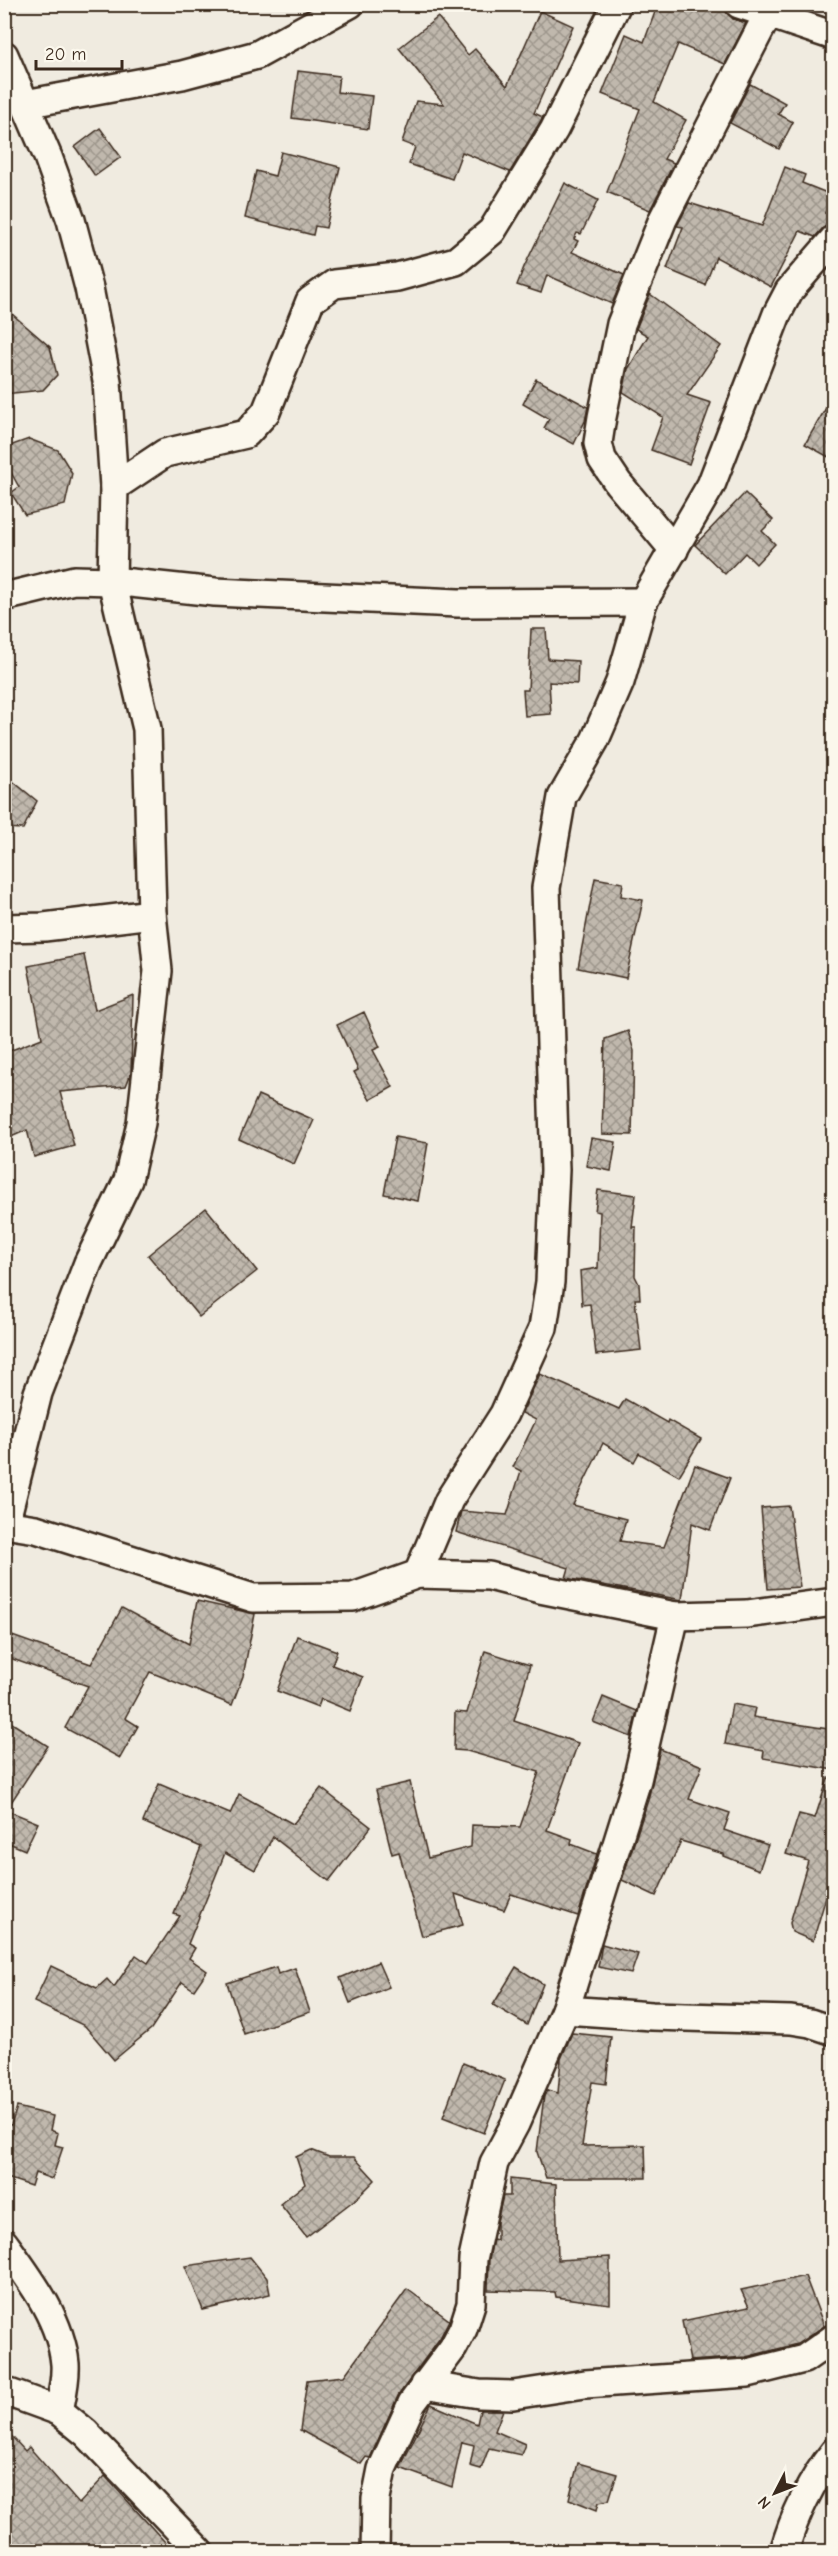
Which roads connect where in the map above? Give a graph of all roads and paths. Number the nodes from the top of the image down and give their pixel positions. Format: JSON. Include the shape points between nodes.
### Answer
{"nodes":[{"id":1,"x":350,"y":4,"type":"edge"},
{"id":2,"x":616,"y":4,"type":"edge"},
{"id":3,"x":739,"y":4,"type":"edge"},
{"id":4,"x":768,"y":14,"type":"junction"},
{"id":5,"x":834,"y":36,"type":"edge"},
{"id":6,"x":4,"y":55,"type":"edge"},
{"id":7,"x":25,"y":104,"type":"junction"},
{"id":8,"x":834,"y":239,"type":"edge"},
{"id":9,"x":114,"y":487,"type":"junction"},
{"id":10,"x":674,"y":550,"type":"junction"},
{"id":11,"x":111,"y":581,"type":"junction"},
{"id":12,"x":4,"y":597,"type":"edge"},
{"id":13,"x":643,"y":602,"type":"junction"},
{"id":14,"x":152,"y":914,"type":"junction"},
{"id":15,"x":4,"y":928,"type":"edge"},
{"id":16,"x":5,"y":1524,"type":"edge"},
{"id":17,"x":418,"y":1574,"type":"junction"},
{"id":18,"x":834,"y":1602,"type":"edge"},
{"id":19,"x":675,"y":1616,"type":"junction"},
{"id":20,"x":564,"y":2010,"type":"junction"},
{"id":21,"x":834,"y":2031,"type":"edge"},
{"id":22,"x":4,"y":2243,"type":"edge"},
{"id":23,"x":834,"y":2338,"type":"edge"},
{"id":24,"x":424,"y":2385,"type":"junction"},
{"id":25,"x":4,"y":2391,"type":"edge"},
{"id":26,"x":58,"y":2411,"type":"junction"},
{"id":27,"x":834,"y":2451,"type":"edge"},
{"id":28,"x":200,"y":2552,"type":"edge"},
{"id":29,"x":375,"y":2552,"type":"edge"},
{"id":30,"x":784,"y":2552,"type":"edge"}],
"edges":[{"from":1,"to":7,"type":"street","via":[[257,55],[182,75]]},
{"from":2,"to":9,"type":"street","via":[[554,130],[492,231],[456,261],[397,277],[334,284],[310,301],[266,412],[246,434],[165,453]]},
{"from":3,"to":4,"type":"street"},
{"from":4,"to":5,"type":"street"},
{"from":4,"to":10,"type":"street","via":[[663,219],[621,324],[602,417],[598,443],[602,459]]},
{"from":6,"to":7,"type":"street"},
{"from":7,"to":9,"type":"street","via":[[70,219],[89,288],[107,381]]},
{"from":8,"to":10,"type":"street","via":[[789,291],[711,485]]},
{"from":9,"to":11,"type":"street"},
{"from":10,"to":13,"type":"street"},
{"from":11,"to":12,"type":"street","via":[[74,580]]},
{"from":11,"to":13,"type":"street","via":[[215,592],[458,603]]},
{"from":11,"to":14,"type":"street","via":[[147,729]]},
{"from":13,"to":17,"type":"street","via":[[616,692],[595,740],[562,797],[546,888],[555,1170],[550,1282],[543,1328],[504,1414],[449,1500]]},
{"from":14,"to":15,"type":"street"},
{"from":14,"to":16,"type":"street","via":[[158,971],[141,1123],[128,1179],[88,1263],[38,1393]]},
{"from":16,"to":17,"type":"street","via":[[36,1529],[253,1598],[353,1597]]},
{"from":17,"to":19,"type":"street","via":[[489,1576]]},
{"from":18,"to":19,"type":"street","via":[[747,1614]]},
{"from":19,"to":20,"type":"street","via":[[637,1780]]},
{"from":20,"to":21,"type":"street","via":[[791,2020]]},
{"from":20,"to":24,"type":"street","via":[[494,2163],[473,2259],[471,2304],[463,2329]]},
{"from":22,"to":26,"type":"street","via":[[57,2329],[65,2366]]},
{"from":23,"to":24,"type":"street","via":[[804,2359],[748,2373],[585,2384],[513,2395]]},
{"from":24,"to":29,"type":"street","via":[[382,2469],[376,2499]]},
{"from":25,"to":26,"type":"street"},
{"from":26,"to":28,"type":"street","via":[[86,2433]]},
{"from":27,"to":30,"type":"street","via":[[802,2507]]}]}
